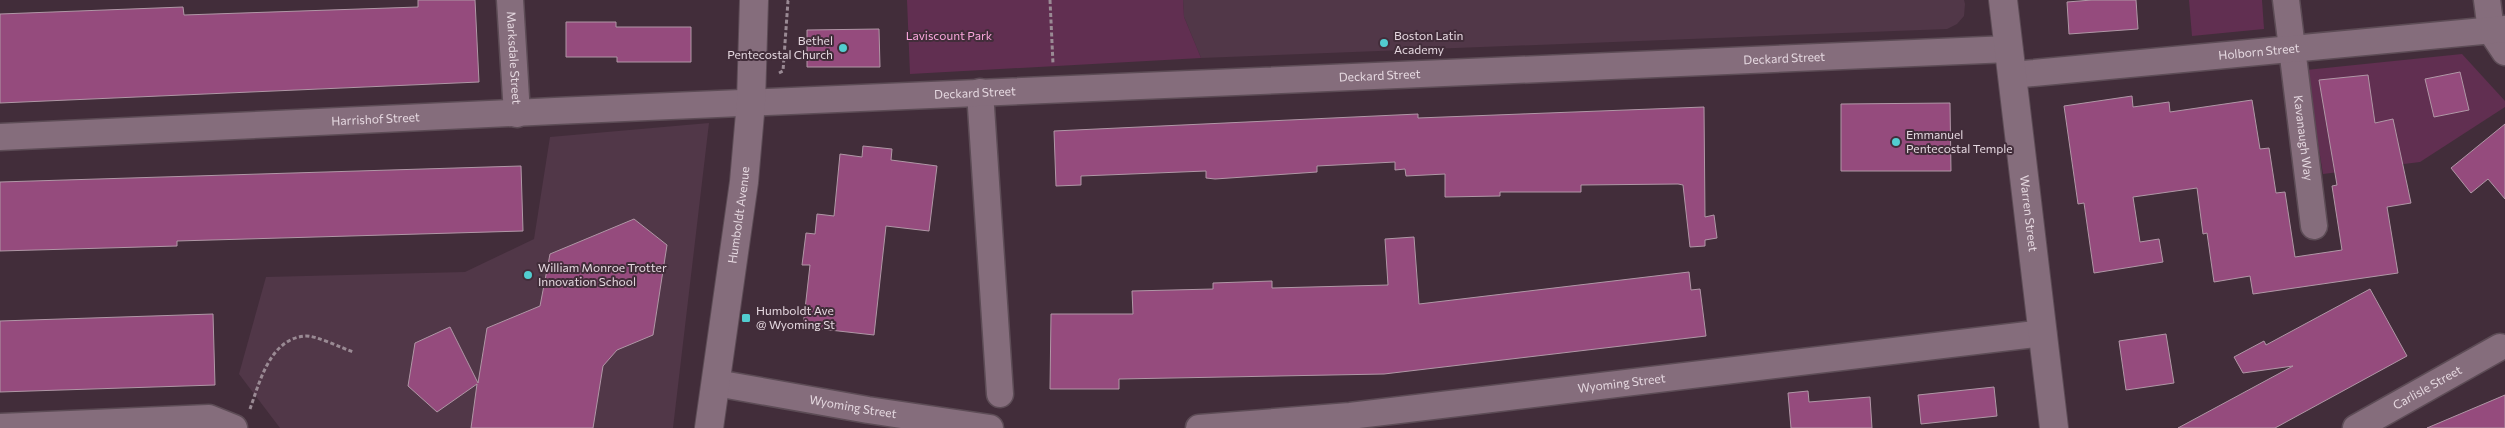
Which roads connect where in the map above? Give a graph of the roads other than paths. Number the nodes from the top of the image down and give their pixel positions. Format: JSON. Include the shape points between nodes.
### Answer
{"nodes":[{"id":1,"x":510,"y":0,"type":"edge"},
{"id":2,"x":754,"y":0,"type":"edge"},
{"id":3,"x":2003,"y":0,"type":"edge"},
{"id":4,"x":2286,"y":0,"type":"edge"},
{"id":5,"x":2487,"y":0,"type":"edge"},
{"id":6,"x":2500,"y":37,"type":"edge"},
{"id":7,"x":2293,"y":49,"type":"junction"},
{"id":8,"x":2011,"y":62,"type":"junction"},
{"id":9,"x":980,"y":92,"type":"junction"},
{"id":10,"x":751,"y":102,"type":"junction"},
{"id":11,"x":517,"y":114,"type":"junction"},
{"id":12,"x":0,"y":138,"type":"edge"},
{"id":13,"x":2314,"y":226,"type":"dead end"},
{"id":14,"x":2043,"y":333,"type":"junction"},
{"id":15,"x":2500,"y":347,"type":"dead end"},
{"id":16,"x":716,"y":383,"type":"junction"},
{"id":17,"x":1000,"y":394,"type":"dead end"},
{"id":18,"x":241,"y":420,"type":"edge"},
{"id":19,"x":0,"y":427,"type":"edge"},
{"id":20,"x":709,"y":428,"type":"edge"},
{"id":21,"x":990,"y":428,"type":"edge"},
{"id":22,"x":1199,"y":428,"type":"edge"},
{"id":23,"x":2054,"y":428,"type":"edge"},
{"id":24,"x":2356,"y":428,"type":"edge"}],
"edges":[{"from":1,"to":11,"type":"street","name":"Marksdale Street"},
{"from":2,"to":10,"type":"street","name":"Humboldt Avenue"},
{"from":3,"to":8,"type":"street","name":"Warren Street"},
{"from":4,"to":7,"type":"street","name":"Kavanaugh Way"},
{"from":5,"to":6,"type":"street"},
{"from":6,"to":7,"type":"street","name":"Holborn Street"},
{"from":7,"to":8,"type":"street","name":"Holborn Street"},
{"from":7,"to":13,"type":"street","name":"Kavanaugh Way"},
{"from":8,"to":9,"type":"street","name":"Deckard Street"},
{"from":8,"to":14,"type":"street","name":"Warren Street"},
{"from":9,"to":10,"type":"street","name":"Deckard Street"},
{"from":9,"to":17,"type":"street"},
{"from":10,"to":11,"type":"street","name":"Harrishof Street"},
{"from":10,"to":16,"type":"street","name":"Humboldt Avenue","via":[[744,182]]},
{"from":11,"to":12,"type":"street","name":"Harrishof Street"},
{"from":14,"to":22,"type":"street","name":"Wyoming Street","via":[[1350,416]]},
{"from":14,"to":23,"type":"street","name":"Warren Street"},
{"from":15,"to":24,"type":"street","name":"Carlisle Street"},
{"from":16,"to":20,"type":"street","name":"Humboldt Avenue"},
{"from":16,"to":21,"type":"street","name":"Wyoming Street"},
{"from":18,"to":19,"type":"street","via":[[209,418]]}]}
